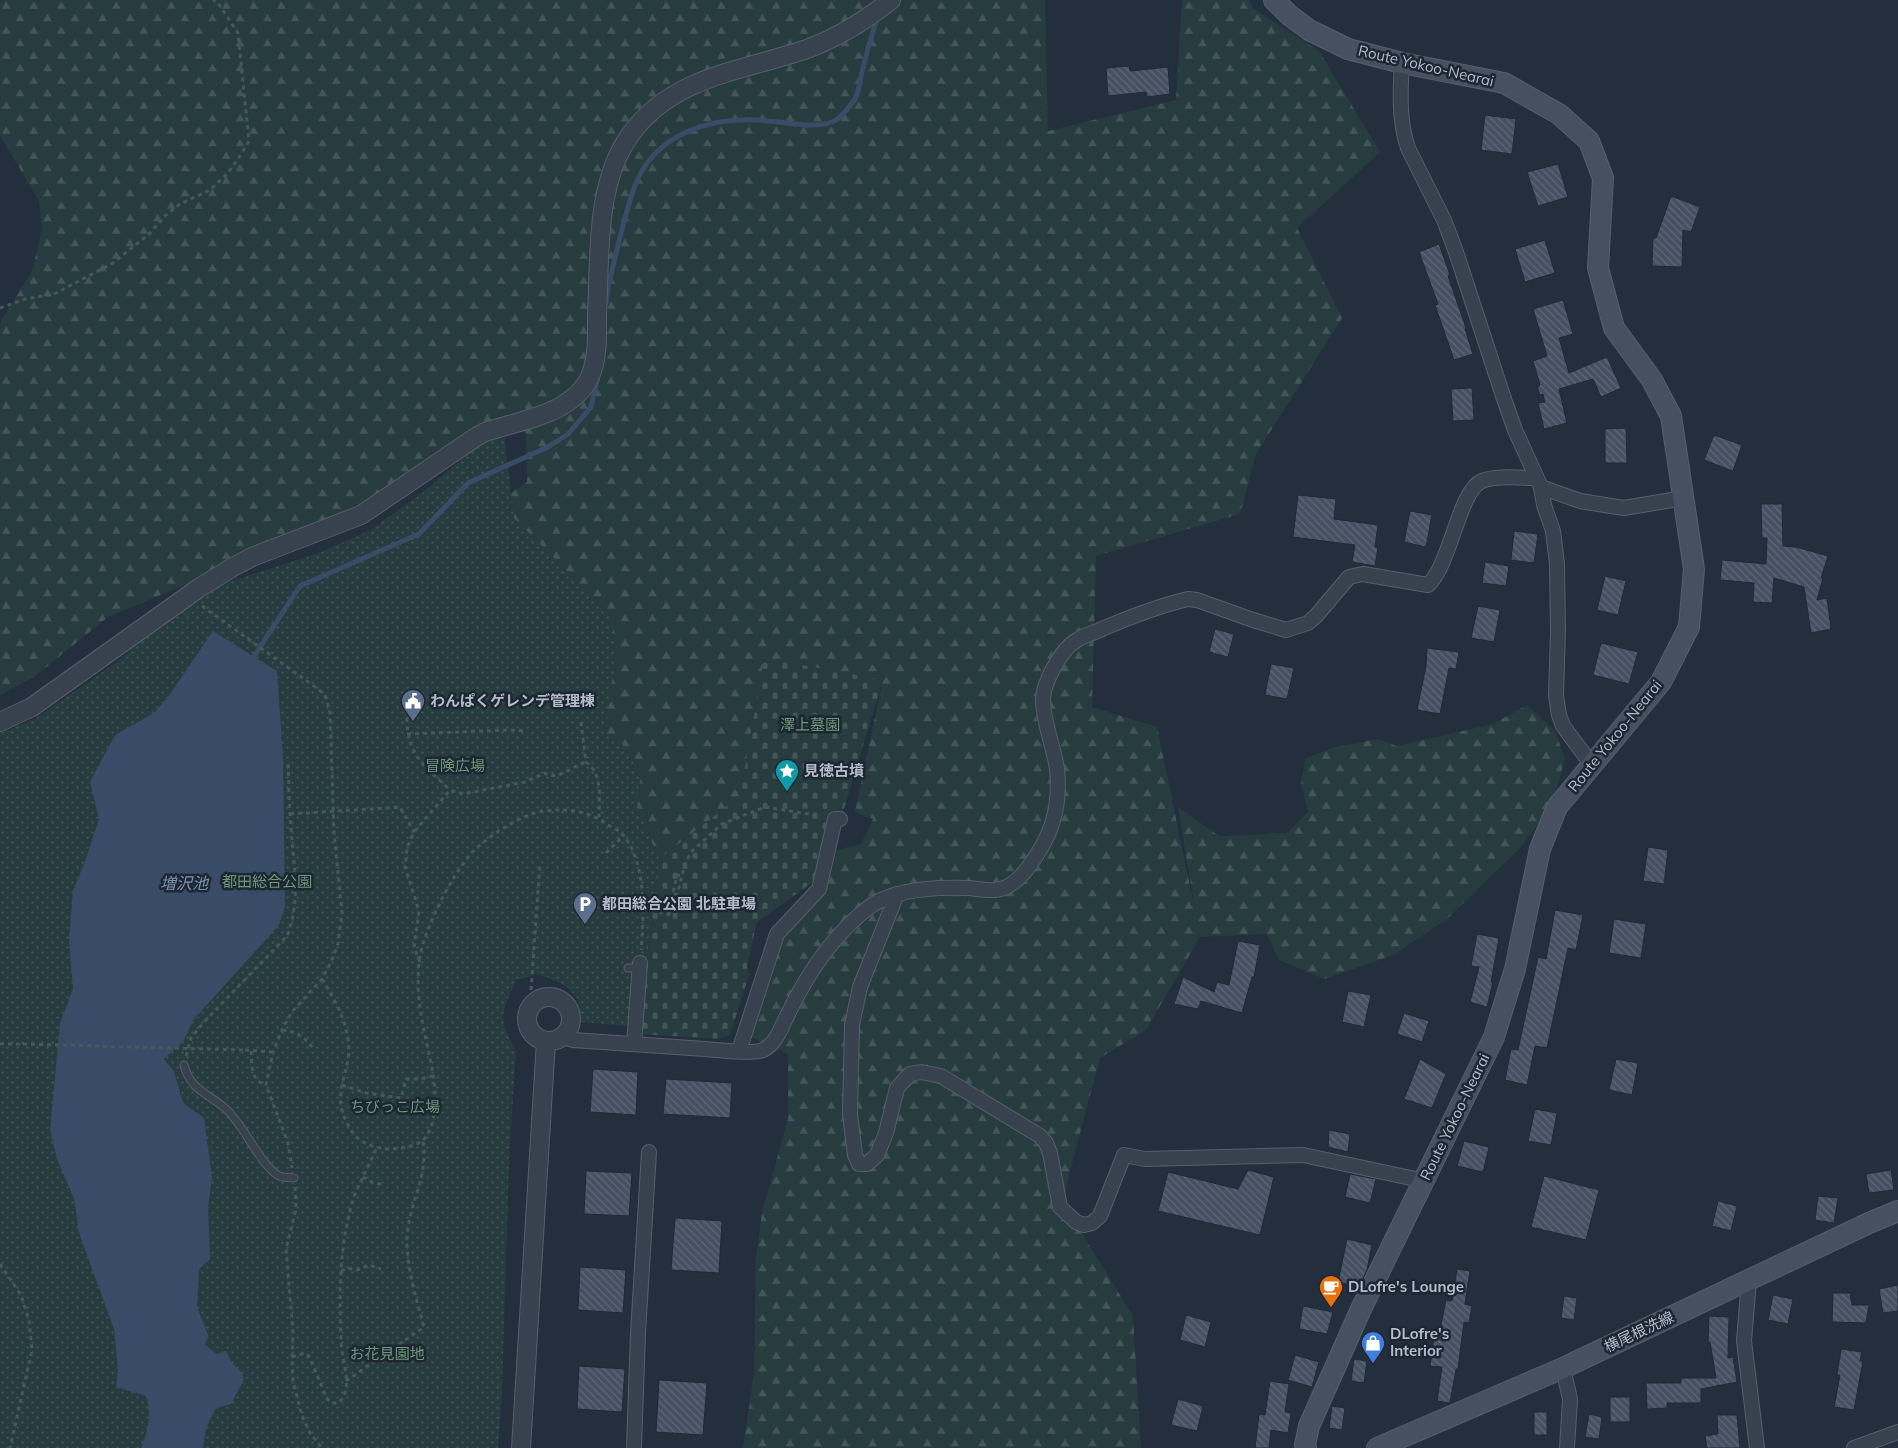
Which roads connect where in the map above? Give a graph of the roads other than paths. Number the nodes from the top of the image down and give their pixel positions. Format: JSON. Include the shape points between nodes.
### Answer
{"nodes":[{"id":1,"x":891,"y":0,"type":"edge"},
{"id":2,"x":1274,"y":0,"type":"edge"},
{"id":3,"x":1402,"y":63,"type":"junction"},
{"id":4,"x":1539,"y":483,"type":"junction"},
{"id":5,"x":1684,"y":498,"type":"junction"},
{"id":6,"x":0,"y":722,"type":"edge"},
{"id":7,"x":1592,"y":765,"type":"junction"},
{"id":8,"x":837,"y":819,"type":"road end"},
{"id":9,"x":897,"y":894,"type":"junction"},
{"id":10,"x":636,"y":966,"type":"road end"},
{"id":11,"x":563,"y":1036,"type":"junction"},
{"id":12,"x":546,"y":1041,"type":"junction"},
{"id":13,"x":634,"y":1044,"type":"junction"},
{"id":14,"x":739,"y":1051,"type":"junction"},
{"id":15,"x":184,"y":1065,"type":"road end"},
{"id":16,"x":649,"y":1152,"type":"dead end"},
{"id":17,"x":294,"y":1178,"type":"road end"},
{"id":18,"x":1425,"y":1181,"type":"junction"},
{"id":19,"x":1898,"y":1211,"type":"edge"},
{"id":20,"x":1748,"y":1280,"type":"junction"},
{"id":21,"x":1563,"y":1368,"type":"junction"},
{"id":22,"x":1898,"y":1432,"type":"edge"},
{"id":23,"x":521,"y":1448,"type":"edge"},
{"id":24,"x":634,"y":1448,"type":"edge"},
{"id":25,"x":1306,"y":1448,"type":"edge"},
{"id":26,"x":1377,"y":1448,"type":"edge"},
{"id":27,"x":1567,"y":1448,"type":"edge"},
{"id":28,"x":1758,"y":1448,"type":"edge"},
{"id":29,"x":1854,"y":1448,"type":"edge"}],
"edges":[{"from":1,"to":6,"type":"street","via":[[855,25],[808,48],[684,88],[651,112],[630,135],[615,162],[605,203],[592,370],[584,386],[571,400],[553,410],[485,432],[361,515],[233,567],[39,702]]},
{"from":2,"to":3,"type":"main road","name":"Route Yokoo-Nearai","via":[[1309,30],[1328,40]]},
{"from":3,"to":4,"type":"street","via":[[1404,136],[1444,220],[1504,400]]},
{"from":3,"to":5,"type":"main road","name":"Route Yokoo-Nearai","via":[[1504,83],[1559,114],[1588,141],[1603,178],[1598,268],[1614,328],[1652,380],[1671,416]]},
{"from":4,"to":5,"type":"street","via":[[1580,502],[1624,508]]},
{"from":4,"to":7,"type":"street","via":[[1557,564],[1556,696],[1559,715],[1563,726]]},
{"from":4,"to":9,"type":"street","via":[[1488,479],[1475,485],[1442,566],[1436,578],[1428,584],[1355,575],[1349,577],[1308,623],[1286,630],[1197,600],[1188,600],[1120,621],[1075,641],[1046,684],[1044,714],[1057,768],[1058,798],[1053,825],[1029,866],[1016,882],[1000,890],[938,887]]},
{"from":5,"to":7,"type":"main road","name":"Route Yokoo-Nearai","via":[[1694,569],[1689,627],[1661,682]]},
{"from":7,"to":18,"type":"main road","name":"Route Yokoo-Nearai","via":[[1557,807],[1543,840],[1515,969],[1494,1037]]},
{"from":8,"to":14,"type":"street","via":[[819,889],[777,934]]},
{"from":9,"to":14,"type":"street","via":[[870,906],[844,930],[796,995],[771,1044],[758,1051]]},
{"from":9,"to":18,"type":"street","via":[[860,987],[852,1025],[850,1114],[858,1164],[867,1164],[876,1155],[886,1133],[898,1088],[910,1074],[922,1072],[941,1076],[1040,1136],[1050,1154],[1060,1207],[1084,1225],[1100,1216],[1124,1154],[1145,1158],[1303,1155]]},
{"from":10,"to":13,"type":"street"},
{"from":11,"to":12,"type":"street"},
{"from":11,"to":12,"type":"street","via":[[570,1024],[569,1010],[559,999],[545,997],[533,1004],[527,1018],[531,1032]]},
{"from":11,"to":13,"type":"street","via":[[574,1040]]},
{"from":12,"to":23,"type":"street"},
{"from":13,"to":14,"type":"street"},
{"from":15,"to":17,"type":"lane","via":[[187,1076],[204,1095],[226,1109],[279,1176]]},
{"from":16,"to":24,"type":"street"},
{"from":18,"to":25,"type":"main road","name":"Route Yokoo-Nearai","via":[[1361,1309],[1309,1426]]},
{"from":19,"to":20,"type":"main road","name":"横尾根洗線"},
{"from":20,"to":21,"type":"main road","name":"横尾根洗線"},
{"from":20,"to":28,"type":"street","via":[[1744,1341]]},
{"from":21,"to":26,"type":"main road","name":"横尾根洗線"},
{"from":21,"to":27,"type":"street","via":[[1570,1399]]},
{"from":22,"to":29,"type":"street"}]}
